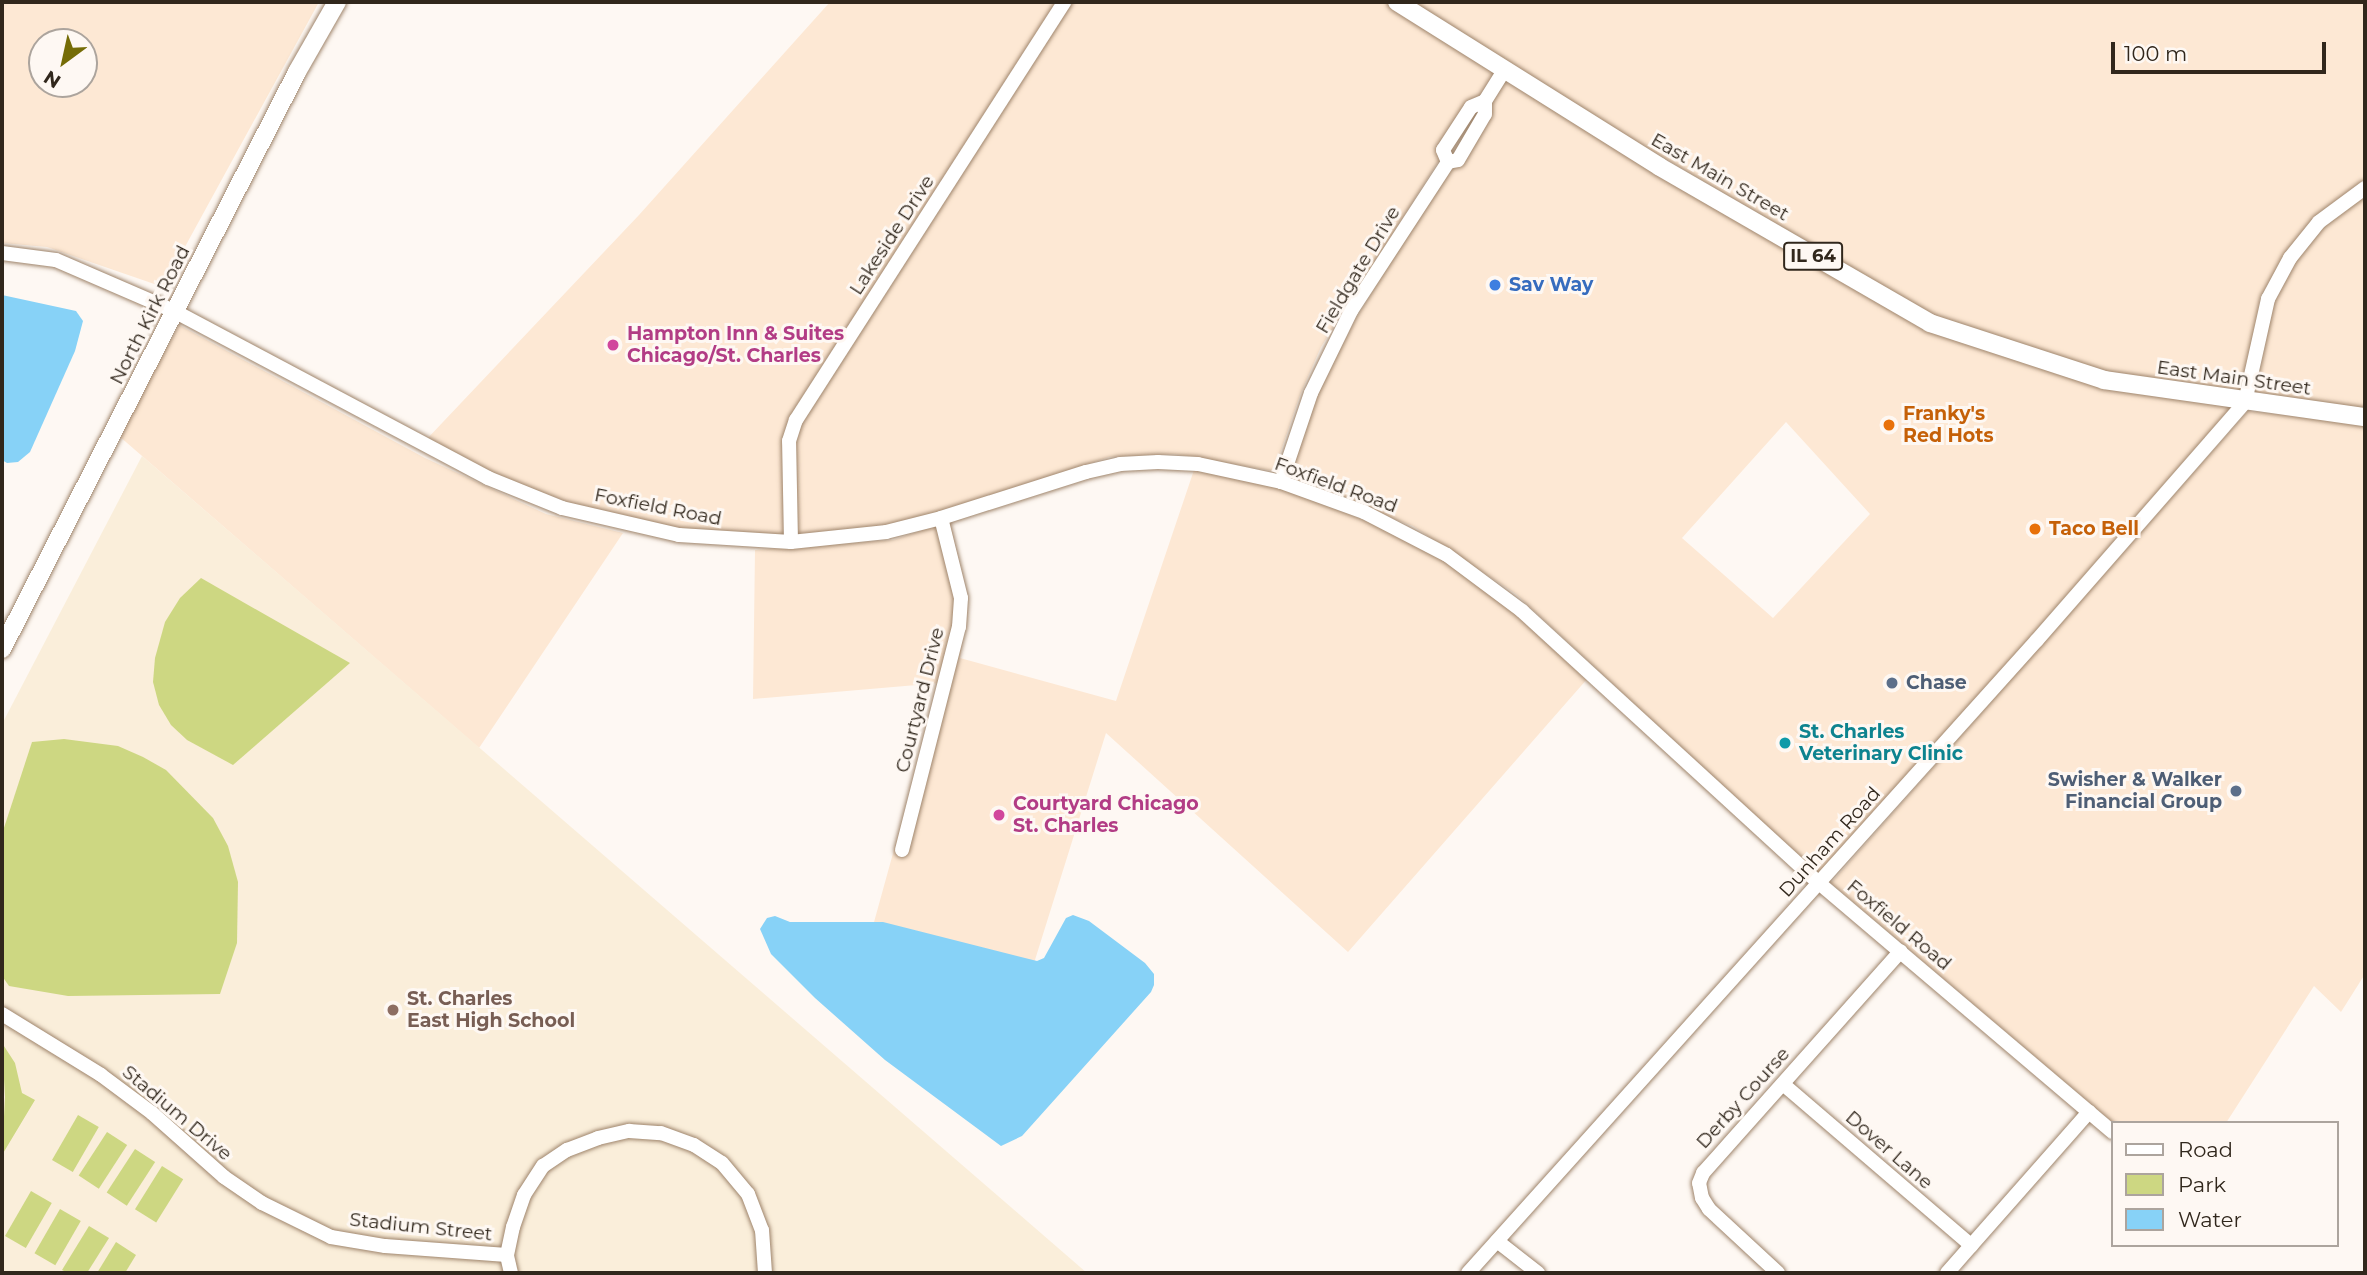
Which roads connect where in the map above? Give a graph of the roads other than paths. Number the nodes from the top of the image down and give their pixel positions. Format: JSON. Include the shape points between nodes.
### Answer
{"nodes":[{"id":1,"x":337,"y":2,"type":"edge"},
{"id":2,"x":1064,"y":2,"type":"edge"},
{"id":3,"x":1397,"y":2,"type":"edge"},
{"id":4,"x":1504,"y":69,"type":"junction"},
{"id":5,"x":2365,"y":188,"type":"edge"},
{"id":6,"x":2,"y":253,"type":"edge"},
{"id":7,"x":176,"y":312,"type":"junction"},
{"id":8,"x":2245,"y":402,"type":"junction"},
{"id":9,"x":2365,"y":418,"type":"edge"},
{"id":10,"x":1281,"y":482,"type":"junction"},
{"id":11,"x":941,"y":519,"type":"junction"},
{"id":12,"x":791,"y":542,"type":"junction"},
{"id":13,"x":2,"y":649,"type":"edge"},
{"id":14,"x":902,"y":849,"type":"dead end"},
{"id":15,"x":1819,"y":883,"type":"junction"},
{"id":16,"x":1901,"y":951,"type":"junction"},
{"id":17,"x":2,"y":1014,"type":"edge"},
{"id":18,"x":1783,"y":1084,"type":"junction"},
{"id":19,"x":2089,"y":1112,"type":"junction"},
{"id":20,"x":2112,"y":1131,"type":"edge"},
{"id":21,"x":331,"y":1237,"type":"joint"},
{"id":22,"x":1497,"y":1241,"type":"junction"},
{"id":23,"x":1971,"y":1245,"type":"junction"},
{"id":24,"x":507,"y":1255,"type":"junction"},
{"id":25,"x":511,"y":1273,"type":"edge"},
{"id":26,"x":765,"y":1273,"type":"edge"},
{"id":27,"x":1468,"y":1273,"type":"edge"},
{"id":28,"x":1538,"y":1273,"type":"edge"},
{"id":29,"x":1778,"y":1273,"type":"edge"},
{"id":30,"x":1947,"y":1273,"type":"edge"}],
"edges":[{"from":1,"to":7,"type":"main road","name":"North Kirk Road"},
{"from":2,"to":12,"type":"street","name":"Lakeside Drive","via":[[796,420],[789,440]]},
{"from":3,"to":4,"type":"main road","name":"East Main Street","number":"IL 64"},
{"from":4,"to":8,"type":"main road","name":"East Main Street","number":"IL 64","via":[[1660,167],[1930,323],[2104,380]]},
{"from":4,"to":10,"type":"street","name":"Fieldgate Drive","via":[[1485,101],[1471,107],[1443,150],[1448,162],[1351,311],[1311,393]]},
{"from":5,"to":8,"type":"street","via":[[2319,222],[2290,258],[2268,299]]},
{"from":6,"to":7,"type":"street","name":"Foxfield Road","via":[[56,260]]},
{"from":7,"to":12,"type":"street","name":"Foxfield Road","via":[[488,478],[562,508],[680,535]]},
{"from":7,"to":13,"type":"main road","name":"North Kirk Road"},
{"from":8,"to":9,"type":"main road","name":"East Main Street","number":"IL 64"},
{"from":8,"to":15,"type":"street","name":"Dunham Road"},
{"from":10,"to":11,"type":"street","name":"Foxfield Road","via":[[1198,464],[1120,464]]},
{"from":10,"to":15,"type":"street","name":"Foxfield Road","via":[[1405,531],[1490,585]]},
{"from":11,"to":12,"type":"street","name":"Foxfield Road","via":[[886,532]]},
{"from":11,"to":14,"type":"street","name":"Courtyard Drive","via":[[961,598],[959,627]]},
{"from":15,"to":16,"type":"street","name":"Foxfield Road"},
{"from":15,"to":22,"type":"street","name":"Dunham Road"},
{"from":16,"to":18,"type":"street","name":"Derby Course"},
{"from":16,"to":19,"type":"street","name":"Foxfield Road"},
{"from":17,"to":21,"type":"street","name":"Stadium Drive","via":[[101,1075],[262,1203]]},
{"from":18,"to":23,"type":"street","name":"Dover Lane"},
{"from":18,"to":29,"type":"street","name":"Derby Course","via":[[1709,1164],[1699,1183],[1709,1209]]},
{"from":19,"to":20,"type":"street","name":"Foxfield Road"},
{"from":19,"to":23,"type":"street"},
{"from":21,"to":24,"type":"street","name":"Stadium Street"},
{"from":22,"to":27,"type":"street","name":"Dunham Road"},
{"from":22,"to":28,"type":"street"},
{"from":23,"to":30,"type":"street"},
{"from":24,"to":25,"type":"street"},
{"from":24,"to":26,"type":"street","via":[[524,1195],[543,1166],[598,1138],[629,1131],[661,1133],[694,1145],[722,1163],[748,1194],[762,1230]]}]}
